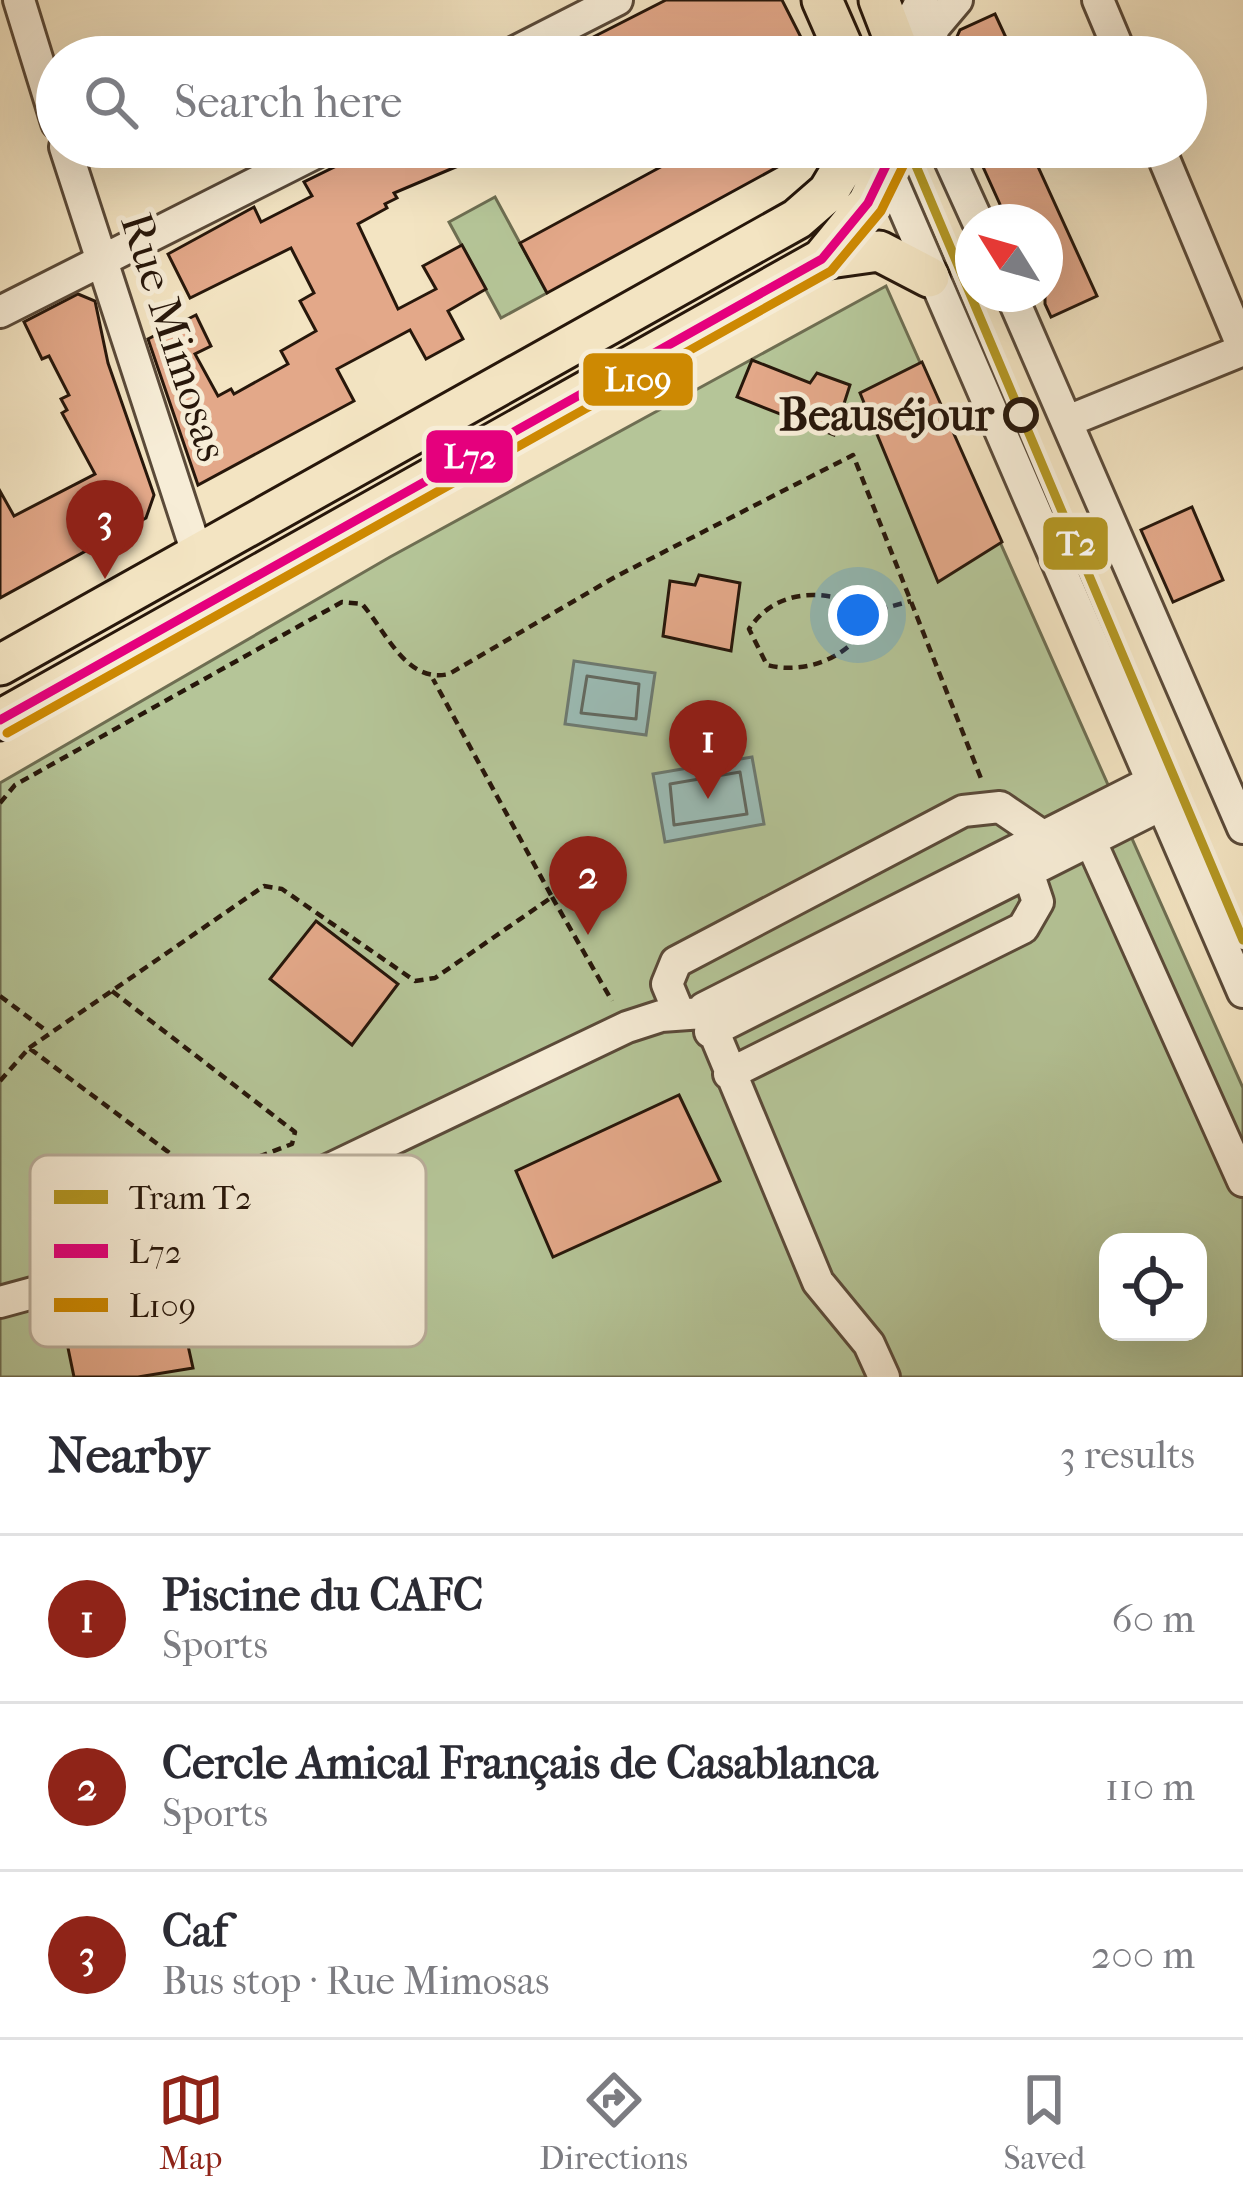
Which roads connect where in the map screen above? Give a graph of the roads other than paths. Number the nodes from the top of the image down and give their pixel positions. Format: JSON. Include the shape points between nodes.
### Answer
{"nodes":[{"id":1,"x":19,"y":0,"type":"edge"},
{"id":2,"x":617,"y":0,"type":"edge"},
{"id":3,"x":822,"y":0,"type":"edge"},
{"id":4,"x":879,"y":0,"type":"edge"},
{"id":5,"x":922,"y":0,"type":"edge"},
{"id":6,"x":957,"y":0,"type":"edge"},
{"id":7,"x":1098,"y":0,"type":"edge"},
{"id":8,"x":546,"y":36,"type":"edge"},
{"id":9,"x":838,"y":36,"type":"edge"},
{"id":10,"x":894,"y":36,"type":"edge"},
{"id":11,"x":909,"y":36,"type":"edge"},
{"id":12,"x":920,"y":36,"type":"edge"},
{"id":13,"x":1113,"y":36,"type":"edge"},
{"id":14,"x":36,"y":55,"type":"edge"},
{"id":15,"x":71,"y":168,"type":"edge"},
{"id":16,"x":286,"y":168,"type":"edge"},
{"id":17,"x":859,"y":168,"type":"edge"},
{"id":18,"x":874,"y":168,"type":"edge"},
{"id":19,"x":885,"y":168,"type":"edge"},
{"id":20,"x":954,"y":168,"type":"edge"},
{"id":21,"x":1168,"y":168,"type":"edge"},
{"id":22,"x":970,"y":204,"type":"edge"},
{"id":23,"x":822,"y":259,"type":"junction"},
{"id":24,"x":100,"y":262,"type":"junction"},
{"id":25,"x":929,"y":277,"type":"junction"},
{"id":26,"x":0,"y":312,"type":"edge"},
{"id":27,"x":1018,"y":312,"type":"edge"},
{"id":28,"x":1243,"y":349,"type":"edge"},
{"id":29,"x":1068,"y":421,"type":"junction"},
{"id":30,"x":198,"y":556,"type":"junction"},
{"id":31,"x":0,"y":665,"type":"edge"},
{"id":32,"x":0,"y":720,"type":"edge"},
{"id":33,"x":1156,"y":793,"type":"junction"},
{"id":34,"x":1239,"y":810,"type":"edge"},
{"id":35,"x":1085,"y":828,"type":"junction"},
{"id":36,"x":1042,"y":835,"type":"junction"},
{"id":37,"x":1028,"y":872,"type":"junction"},
{"id":38,"x":910,"y":917,"type":"junction"},
{"id":39,"x":1243,"y":992,"type":"edge"},
{"id":40,"x":697,"y":1019,"type":"junction"},
{"id":41,"x":729,"y":1074,"type":"junction"},
{"id":42,"x":361,"y":1155,"type":"edge"},
{"id":43,"x":1243,"y":1181,"type":"edge"},
{"id":44,"x":30,"y":1294,"type":"edge"},
{"id":45,"x":0,"y":1302,"type":"edge"},
{"id":46,"x":884,"y":1377,"type":"edge"}],
"edges":[{"from":1,"to":14,"type":"street"},
{"from":2,"to":8,"type":"street"},
{"from":3,"to":9,"type":"main road"},
{"from":4,"to":10,"type":"main road"},
{"from":5,"to":11,"type":"street"},
{"from":6,"to":12,"type":"street"},
{"from":7,"to":13,"type":"street"},
{"from":15,"to":24,"type":"street","name":"Rue Mimosas"},
{"from":16,"to":24,"type":"street"},
{"from":17,"to":30,"type":"main road","via":[[797,218]]},
{"from":18,"to":23,"type":"main road","via":[[853,226]]},
{"from":19,"to":25,"type":"street"},
{"from":20,"to":22,"type":"street"},
{"from":21,"to":28,"type":"street"},
{"from":23,"to":25,"type":"main road","via":[[879,251]]},
{"from":23,"to":32,"type":"main road"},
{"from":24,"to":26,"type":"street"},
{"from":24,"to":30,"type":"street","name":"Rue Mimosas"},
{"from":25,"to":33,"type":"street"},
{"from":27,"to":29,"type":"street"},
{"from":28,"to":29,"type":"street"},
{"from":29,"to":34,"type":"street"},
{"from":30,"to":31,"type":"main road"},
{"from":33,"to":35,"type":"street"},
{"from":33,"to":39,"type":"street"},
{"from":35,"to":36,"type":"street"},
{"from":35,"to":37,"type":"street"},
{"from":35,"to":43,"type":"street"},
{"from":36,"to":38,"type":"street"},
{"from":36,"to":40,"type":"street","via":[[1009,810],[963,812],[676,962],[667,984]]},
{"from":37,"to":38,"type":"street"},
{"from":37,"to":41,"type":"street","via":[[1038,902],[1023,928]]},
{"from":38,"to":40,"type":"street","via":[[762,991],[707,1005]]},
{"from":40,"to":41,"type":"street"},
{"from":40,"to":42,"type":"street","via":[[627,1027]]},
{"from":41,"to":46,"type":"street","via":[[818,1282],[869,1344]]},
{"from":44,"to":45,"type":"street"}]}
